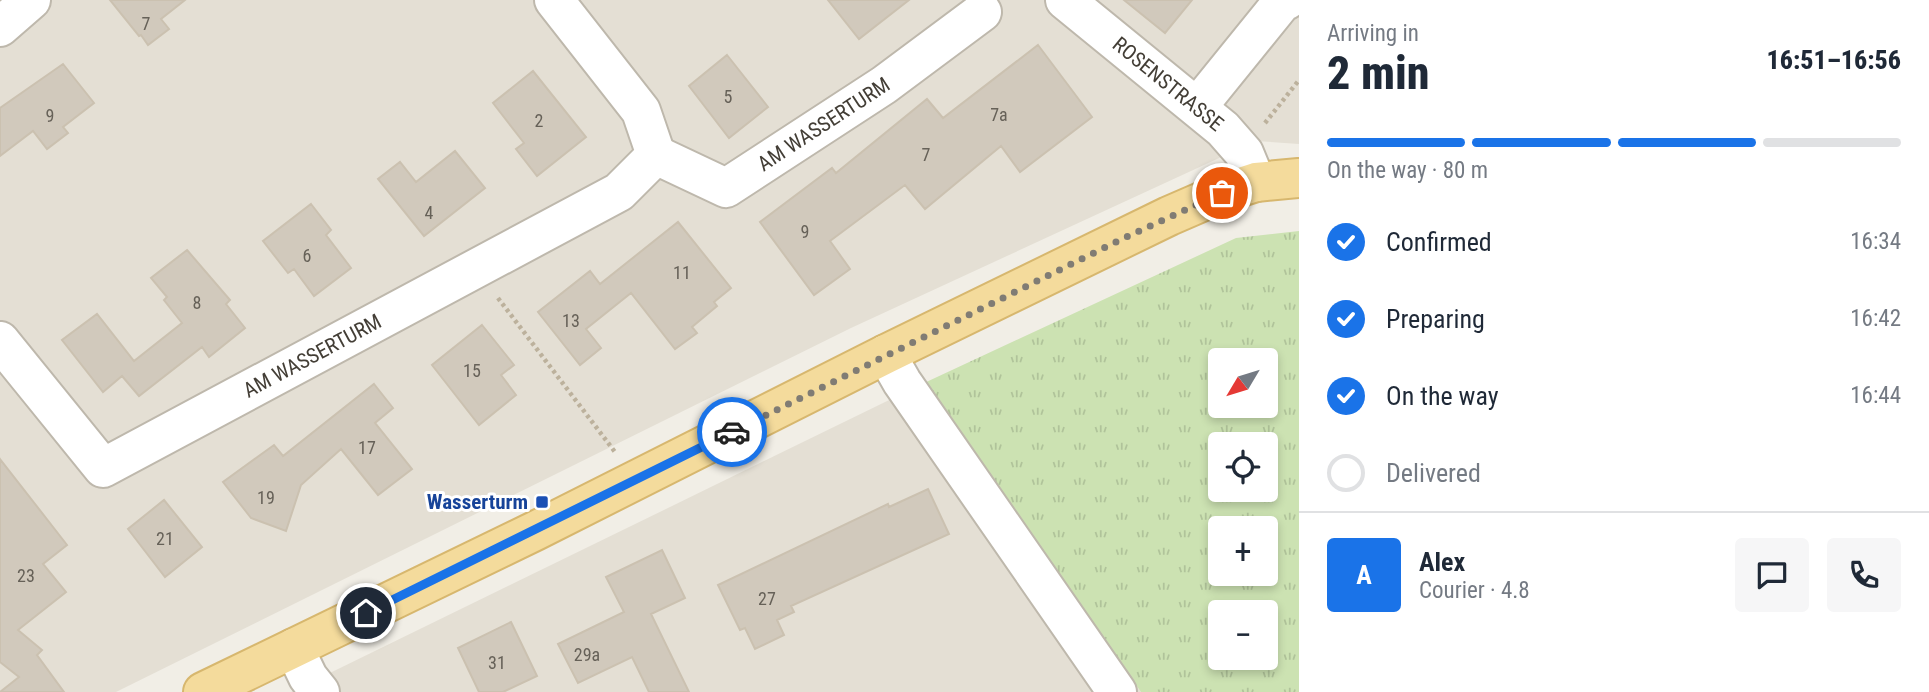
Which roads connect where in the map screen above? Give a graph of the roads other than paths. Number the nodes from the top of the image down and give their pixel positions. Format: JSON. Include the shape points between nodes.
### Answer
{"nodes":[{"id":1,"x":31,"y":0,"type":"edge"},
{"id":2,"x":554,"y":0,"type":"edge"},
{"id":3,"x":1065,"y":0,"type":"edge"},
{"id":4,"x":1287,"y":0,"type":"edge"},
{"id":5,"x":982,"y":12,"type":"dead end"},
{"id":6,"x":0,"y":27,"type":"edge"},
{"id":7,"x":1198,"y":106,"type":"junction"},
{"id":8,"x":656,"y":155,"type":"junction"},
{"id":9,"x":1250,"y":167,"type":"junction"},
{"id":10,"x":1299,"y":178,"type":"edge"},
{"id":11,"x":0,"y":341,"type":"edge"},
{"id":12,"x":886,"y":354,"type":"junction"},
{"id":13,"x":294,"y":648,"type":"junction"},
{"id":14,"x":203,"y":692,"type":"edge"},
{"id":15,"x":320,"y":692,"type":"edge"},
{"id":16,"x":1117,"y":692,"type":"edge"}],
"edges":[{"from":1,"to":6,"type":"street"},
{"from":2,"to":8,"type":"street","via":[[641,111]]},
{"from":3,"to":7,"type":"street","name":"ROSENSTRASSE"},
{"from":4,"to":7,"type":"street"},
{"from":5,"to":8,"type":"street","name":"AM WASSERTURM","via":[[884,85],[726,188]]},
{"from":7,"to":9,"type":"street","name":"ROSENSTRASSE","via":[[1223,128]]},
{"from":8,"to":11,"type":"street","name":"AM WASSERTURM","via":[[619,192],[103,468]]},
{"from":9,"to":10,"type":"main road"},
{"from":9,"to":12,"type":"main road","via":[[1222,193]]},
{"from":12,"to":13,"type":"main road"},
{"from":12,"to":16,"type":"street"},
{"from":13,"to":14,"type":"main road"},
{"from":13,"to":15,"type":"street"}]}
